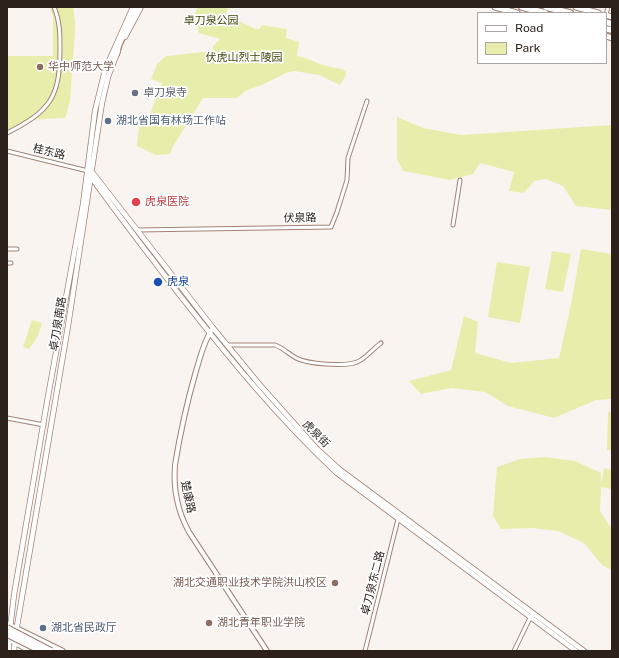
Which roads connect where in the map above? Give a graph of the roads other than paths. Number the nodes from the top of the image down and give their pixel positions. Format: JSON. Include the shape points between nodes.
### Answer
{"nodes":[{"id":1,"x":54,"y":7,"type":"edge"},
{"id":2,"x":134,"y":7,"type":"edge"},
{"id":3,"x":141,"y":7,"type":"edge"},
{"id":4,"x":495,"y":7,"type":"edge"},
{"id":5,"x":522,"y":7,"type":"edge"},
{"id":6,"x":546,"y":7,"type":"edge"},
{"id":7,"x":576,"y":7,"type":"edge"},
{"id":8,"x":513,"y":12,"type":"edge"},
{"id":9,"x":541,"y":12,"type":"edge"},
{"id":10,"x":566,"y":12,"type":"edge"},
{"id":11,"x":594,"y":12,"type":"edge"},
{"id":12,"x":116,"y":54,"type":"junction"},
{"id":13,"x":367,"y":101,"type":"dead end"},
{"id":14,"x":7,"y":133,"type":"edge"},
{"id":15,"x":7,"y":151,"type":"edge"},
{"id":16,"x":90,"y":171,"type":"junction"},
{"id":17,"x":91,"y":177,"type":"junction"},
{"id":18,"x":460,"y":180,"type":"dead end"},
{"id":19,"x":89,"y":191,"type":"junction"},
{"id":20,"x":102,"y":192,"type":"junction"},
{"id":21,"x":453,"y":225,"type":"dead end"},
{"id":22,"x":137,"y":230,"type":"junction"},
{"id":23,"x":7,"y":249,"type":"edge"},
{"id":24,"x":17,"y":249,"type":"dead end"},
{"id":25,"x":211,"y":330,"type":"junction"},
{"id":26,"x":381,"y":343,"type":"dead end"},
{"id":27,"x":227,"y":345,"type":"junction"},
{"id":28,"x":7,"y":418,"type":"edge"},
{"id":29,"x":44,"y":425,"type":"junction"},
{"id":30,"x":398,"y":519,"type":"junction"},
{"id":31,"x":532,"y":616,"type":"junction"},
{"id":32,"x":8,"y":626,"type":"edge"},
{"id":33,"x":17,"y":628,"type":"junction"},
{"id":34,"x":8,"y":637,"type":"edge"},
{"id":35,"x":15,"y":642,"type":"junction"},
{"id":36,"x":8,"y":651,"type":"edge"},
{"id":37,"x":14,"y":651,"type":"edge"},
{"id":38,"x":31,"y":651,"type":"edge"},
{"id":39,"x":41,"y":651,"type":"edge"},
{"id":40,"x":51,"y":651,"type":"edge"},
{"id":41,"x":62,"y":651,"type":"edge"},
{"id":42,"x":267,"y":651,"type":"edge"},
{"id":43,"x":365,"y":651,"type":"edge"},
{"id":44,"x":514,"y":651,"type":"edge"},
{"id":45,"x":576,"y":651,"type":"edge"},
{"id":46,"x":584,"y":651,"type":"edge"}],
"edges":[{"from":1,"to":14,"type":"street","via":[[60,30],[57,88],[41,112]]},
{"from":2,"to":12,"type":"highway"},
{"from":2,"to":16,"type":"main road","name":"卓刀泉南路","via":[[111,54],[101,82],[95,111]]},
{"from":3,"to":12,"type":"main road","name":"卓刀泉南路"},
{"from":4,"to":8,"type":"main road"},
{"from":5,"to":9,"type":"highway"},
{"from":6,"to":10,"type":"highway"},
{"from":7,"to":11,"type":"main road"},
{"from":12,"to":16,"type":"main road","name":"卓刀泉南路","via":[[102,103]]},
{"from":13,"to":22,"type":"street","name":"伏泉路","via":[[348,158],[346,180],[331,227]]},
{"from":15,"to":16,"type":"street","name":"桂东路"},
{"from":16,"to":17,"type":"main road","name":"卓刀泉南路"},
{"from":16,"to":22,"type":"main road","name":"虎泉街"},
{"from":16,"to":29,"type":"main road","name":"卓刀泉南路"},
{"from":17,"to":19,"type":"main road","name":"卓刀泉南路"},
{"from":17,"to":20,"type":"main road","name":"虎泉街"},
{"from":18,"to":21,"type":"street"},
{"from":19,"to":20,"type":"main road"},
{"from":19,"to":33,"type":"main road","name":"卓刀泉南路"},
{"from":20,"to":25,"type":"main road","name":"虎泉街"},
{"from":22,"to":25,"type":"main road","name":"虎泉街"},
{"from":23,"to":24,"type":"street"},
{"from":25,"to":27,"type":"main road","name":"虎泉街"},
{"from":25,"to":30,"type":"main road","name":"虎泉街","via":[[314,452],[337,473]]},
{"from":25,"to":42,"type":"street","name":"楚康路","via":[[190,393],[174,475],[176,494],[191,537]]},
{"from":26,"to":27,"type":"street","via":[[358,362],[350,364],[308,362],[275,345]]},
{"from":27,"to":31,"type":"main road","name":"虎泉街","via":[[289,419],[339,469]]},
{"from":28,"to":29,"type":"street"},
{"from":29,"to":32,"type":"main road","name":"卓刀泉南路"},
{"from":30,"to":31,"type":"main road","name":"虎泉街"},
{"from":30,"to":43,"type":"street","name":"卓刀泉东二路"},
{"from":31,"to":44,"type":"street"},
{"from":31,"to":45,"type":"main road","name":"虎泉街"},
{"from":31,"to":46,"type":"main road","name":"虎泉街"},
{"from":32,"to":33,"type":"main road"},
{"from":32,"to":34,"type":"main road","name":"卓刀泉南路"},
{"from":32,"to":40,"type":"highway","bridge":true},
{"from":33,"to":35,"type":"main road","name":"卓刀泉南路"},
{"from":33,"to":41,"type":"main road"},
{"from":34,"to":35,"type":"main road"},
{"from":34,"to":36,"type":"main road","name":"卓刀泉南路"},
{"from":34,"to":39,"type":"highway","bridge":true},
{"from":35,"to":37,"type":"main road","name":"卓刀泉南路"},
{"from":35,"to":38,"type":"main road"}]}
